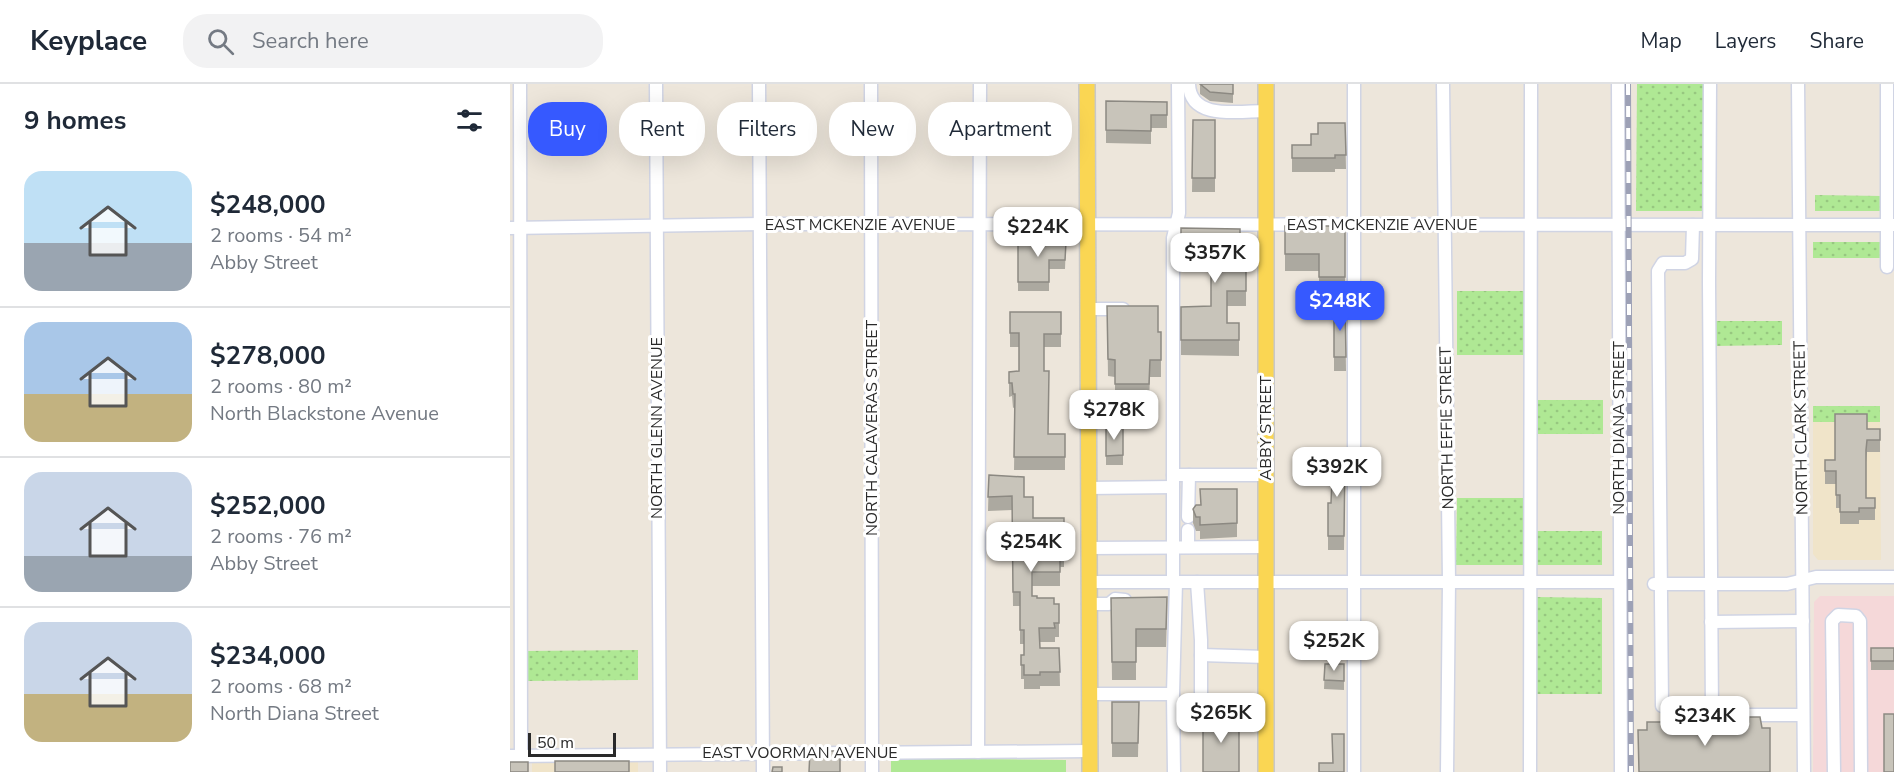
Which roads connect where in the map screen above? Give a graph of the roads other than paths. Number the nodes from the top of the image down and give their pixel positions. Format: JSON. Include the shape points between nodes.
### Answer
{"nodes":[{"id":1,"x":520,"y":84,"type":"edge"},
{"id":2,"x":656,"y":84,"type":"edge"},
{"id":3,"x":759,"y":84,"type":"edge"},
{"id":4,"x":871,"y":84,"type":"edge"},
{"id":5,"x":980,"y":84,"type":"edge"},
{"id":6,"x":1087,"y":84,"type":"edge"},
{"id":7,"x":1178,"y":84,"type":"edge"},
{"id":8,"x":1189,"y":84,"type":"edge"},
{"id":9,"x":1266,"y":84,"type":"edge"},
{"id":10,"x":1354,"y":84,"type":"edge"},
{"id":11,"x":1443,"y":84,"type":"edge"},
{"id":12,"x":1531,"y":84,"type":"edge"},
{"id":13,"x":1618,"y":84,"type":"edge"},
{"id":14,"x":1710,"y":84,"type":"edge"},
{"id":15,"x":1798,"y":84,"type":"edge"},
{"id":16,"x":1887,"y":84,"type":"edge"},
{"id":17,"x":1265,"y":111,"type":"junction"},
{"id":18,"x":761,"y":224,"type":"junction"},
{"id":19,"x":872,"y":224,"type":"junction"},
{"id":20,"x":979,"y":225,"type":"junction"},
{"id":21,"x":1088,"y":225,"type":"junction"},
{"id":22,"x":1176,"y":225,"type":"junction"},
{"id":23,"x":1354,"y":225,"type":"junction"},
{"id":24,"x":1444,"y":225,"type":"junction"},
{"id":25,"x":1531,"y":225,"type":"junction"},
{"id":26,"x":1619,"y":225,"type":"junction"},
{"id":27,"x":1693,"y":225,"type":"junction"},
{"id":28,"x":1711,"y":225,"type":"junction"},
{"id":29,"x":1799,"y":225,"type":"junction"},
{"id":30,"x":1890,"y":225,"type":"edge"},
{"id":31,"x":656,"y":226,"type":"junction"},
{"id":32,"x":1265,"y":226,"type":"junction"},
{"id":33,"x":515,"y":228,"type":"edge"},
{"id":34,"x":1887,"y":267,"type":"dead end"},
{"id":35,"x":1088,"y":309,"type":"junction"},
{"id":36,"x":1131,"y":309,"type":"edge"},
{"id":37,"x":1189,"y":475,"type":"junction"},
{"id":38,"x":1266,"y":475,"type":"junction"},
{"id":39,"x":1173,"y":481,"type":"junction"},
{"id":40,"x":1088,"y":488,"type":"junction"},
{"id":41,"x":1173,"y":547,"type":"junction"},
{"id":42,"x":1188,"y":547,"type":"junction"},
{"id":43,"x":1266,"y":547,"type":"junction"},
{"id":44,"x":1088,"y":548,"type":"junction"},
{"id":45,"x":1894,"y":577,"type":"edge"},
{"id":46,"x":1803,"y":580,"type":"junction"},
{"id":47,"x":1088,"y":582,"type":"junction"},
{"id":48,"x":1114,"y":582,"type":"junction"},
{"id":49,"x":1175,"y":582,"type":"junction"},
{"id":50,"x":1197,"y":582,"type":"junction"},
{"id":51,"x":1266,"y":582,"type":"junction"},
{"id":52,"x":1354,"y":582,"type":"junction"},
{"id":53,"x":1449,"y":582,"type":"junction"},
{"id":54,"x":1530,"y":582,"type":"junction"},
{"id":55,"x":1619,"y":582,"type":"junction"},
{"id":56,"x":1657,"y":584,"type":"junction"},
{"id":57,"x":1710,"y":584,"type":"junction"},
{"id":58,"x":1115,"y":600,"type":"junction"},
{"id":59,"x":1140,"y":600,"type":"edge"},
{"id":60,"x":1161,"y":600,"type":"edge"},
{"id":61,"x":1174,"y":600,"type":"junction"},
{"id":62,"x":1088,"y":604,"type":"junction"},
{"id":63,"x":1803,"y":621,"type":"junction"},
{"id":64,"x":1711,"y":622,"type":"junction"},
{"id":65,"x":1201,"y":655,"type":"junction"},
{"id":66,"x":1266,"y":657,"type":"junction"},
{"id":67,"x":1089,"y":694,"type":"junction"},
{"id":68,"x":1173,"y":694,"type":"junction"},
{"id":69,"x":1662,"y":706,"type":"dead end"},
{"id":70,"x":1201,"y":708,"type":"dead end"},
{"id":71,"x":1803,"y":716,"type":"junction"},
{"id":72,"x":1089,"y":751,"type":"junction"},
{"id":73,"x":978,"y":752,"type":"junction"},
{"id":74,"x":764,"y":753,"type":"junction"},
{"id":75,"x":872,"y":753,"type":"junction"},
{"id":76,"x":659,"y":754,"type":"junction"},
{"id":77,"x":515,"y":756,"type":"edge"},
{"id":78,"x":660,"y":772,"type":"edge"},
{"id":79,"x":763,"y":772,"type":"edge"},
{"id":80,"x":872,"y":772,"type":"edge"},
{"id":81,"x":1090,"y":772,"type":"edge"},
{"id":82,"x":1174,"y":772,"type":"edge"},
{"id":83,"x":1266,"y":772,"type":"edge"},
{"id":84,"x":1354,"y":772,"type":"edge"},
{"id":85,"x":1447,"y":772,"type":"edge"},
{"id":86,"x":1530,"y":772,"type":"edge"},
{"id":87,"x":1621,"y":772,"type":"edge"},
{"id":88,"x":1804,"y":772,"type":"edge"},
{"id":89,"x":1834,"y":772,"type":"edge"},
{"id":90,"x":1861,"y":772,"type":"edge"}],
"edges":[{"from":1,"to":33,"type":"street"},
{"from":2,"to":31,"type":"street","name":"NORTH GLENN AVENUE"},
{"from":3,"to":18,"type":"street"},
{"from":4,"to":19,"type":"street","name":"NORTH CALAVERAS STREET"},
{"from":5,"to":20,"type":"street"},
{"from":6,"to":21,"type":"main road"},
{"from":7,"to":22,"type":"street"},
{"from":8,"to":17,"type":"street","via":[[1193,100],[1207,110]]},
{"from":9,"to":17,"type":"main road","name":"ABBY STREET"},
{"from":10,"to":23,"type":"street"},
{"from":11,"to":24,"type":"street","name":"NORTH EFFIE STREET"},
{"from":12,"to":25,"type":"street"},
{"from":13,"to":26,"type":"street","name":"NORTH DIANA STREET"},
{"from":14,"to":28,"type":"street"},
{"from":15,"to":29,"type":"street","name":"NORTH CLARK STREET"},
{"from":16,"to":30,"type":"street"},
{"from":17,"to":32,"type":"main road","name":"ABBY STREET"},
{"from":18,"to":19,"type":"street","name":"EAST MCKENZIE AVENUE"},
{"from":18,"to":31,"type":"street","name":"EAST MCKENZIE AVENUE"},
{"from":18,"to":74,"type":"street"},
{"from":19,"to":20,"type":"street","name":"EAST MCKENZIE AVENUE"},
{"from":19,"to":75,"type":"street","name":"NORTH CALAVERAS STREET"},
{"from":20,"to":21,"type":"street","name":"EAST MCKENZIE AVENUE"},
{"from":20,"to":73,"type":"street"},
{"from":21,"to":22,"type":"street","name":"EAST MCKENZIE AVENUE"},
{"from":21,"to":35,"type":"main road"},
{"from":22,"to":32,"type":"street","name":"EAST MCKENZIE AVENUE"},
{"from":22,"to":39,"type":"street","via":[[1168,309]]},
{"from":23,"to":24,"type":"street","name":"EAST MCKENZIE AVENUE"},
{"from":23,"to":32,"type":"street","name":"EAST MCKENZIE AVENUE"},
{"from":23,"to":52,"type":"street"},
{"from":24,"to":25,"type":"street","name":"EAST MCKENZIE AVENUE"},
{"from":24,"to":53,"type":"street","name":"NORTH EFFIE STREET"},
{"from":25,"to":26,"type":"street","name":"EAST MCKENZIE AVENUE"},
{"from":25,"to":54,"type":"street"},
{"from":26,"to":27,"type":"street","name":"EAST MCKENZIE AVENUE"},
{"from":26,"to":55,"type":"street","name":"NORTH DIANA STREET"},
{"from":27,"to":28,"type":"street","name":"EAST MCKENZIE AVENUE"},
{"from":27,"to":56,"type":"street","via":[[1692,259],[1685,263],[1663,263],[1658,271]]},
{"from":28,"to":29,"type":"street","name":"EAST MCKENZIE AVENUE"},
{"from":28,"to":57,"type":"street"},
{"from":29,"to":30,"type":"street","name":"EAST MCKENZIE AVENUE"},
{"from":29,"to":46,"type":"street","name":"NORTH CLARK STREET"},
{"from":30,"to":34,"type":"street"},
{"from":31,"to":33,"type":"street","name":"EAST MCKENZIE AVENUE"},
{"from":31,"to":76,"type":"street","name":"NORTH GLENN AVENUE"},
{"from":32,"to":38,"type":"main road","name":"ABBY STREET"},
{"from":33,"to":77,"type":"street"},
{"from":35,"to":36,"type":"street"},
{"from":35,"to":40,"type":"main road"},
{"from":37,"to":38,"type":"street"},
{"from":37,"to":39,"type":"street"},
{"from":37,"to":42,"type":"street"},
{"from":38,"to":43,"type":"main road","name":"ABBY STREET"},
{"from":39,"to":40,"type":"street"},
{"from":39,"to":41,"type":"street"},
{"from":40,"to":44,"type":"main road"},
{"from":41,"to":42,"type":"street"},
{"from":41,"to":44,"type":"street"},
{"from":41,"to":49,"type":"street"},
{"from":42,"to":43,"type":"street"},
{"from":43,"to":51,"type":"main road","name":"ABBY STREET"},
{"from":44,"to":47,"type":"main road"},
{"from":45,"to":46,"type":"street"},
{"from":46,"to":57,"type":"street","via":[[1787,584]]},
{"from":46,"to":63,"type":"street","name":"NORTH CLARK STREET"},
{"from":47,"to":48,"type":"street"},
{"from":47,"to":62,"type":"main road"},
{"from":48,"to":49,"type":"street"},
{"from":48,"to":58,"type":"street"},
{"from":49,"to":50,"type":"street"},
{"from":49,"to":61,"type":"street"},
{"from":50,"to":51,"type":"street"},
{"from":50,"to":65,"type":"street"},
{"from":51,"to":52,"type":"street"},
{"from":51,"to":66,"type":"main road","name":"ABBY STREET"},
{"from":52,"to":53,"type":"street"},
{"from":52,"to":84,"type":"street"},
{"from":53,"to":54,"type":"street"},
{"from":53,"to":85,"type":"street","name":"NORTH EFFIE STREET"},
{"from":54,"to":55,"type":"street"},
{"from":54,"to":86,"type":"street"},
{"from":55,"to":87,"type":"street","name":"NORTH DIANA STREET"},
{"from":56,"to":57,"type":"street"},
{"from":56,"to":69,"type":"street"},
{"from":57,"to":64,"type":"street"},
{"from":58,"to":59,"type":"street"},
{"from":58,"to":62,"type":"street","via":[[1109,604]]},
{"from":60,"to":61,"type":"street"},
{"from":61,"to":68,"type":"street"},
{"from":62,"to":67,"type":"main road"},
{"from":63,"to":64,"type":"street"},
{"from":63,"to":71,"type":"street","name":"NORTH CLARK STREET"},
{"from":64,"to":71,"type":"street","via":[[1712,716]]},
{"from":65,"to":66,"type":"street"},
{"from":65,"to":70,"type":"street"},
{"from":66,"to":83,"type":"main road","name":"ABBY STREET"},
{"from":67,"to":68,"type":"street"},
{"from":67,"to":72,"type":"main road"},
{"from":68,"to":82,"type":"street"},
{"from":71,"to":88,"type":"street","name":"NORTH CLARK STREET"},
{"from":72,"to":73,"type":"street","name":"EAST VOORMAN AVENUE"},
{"from":72,"to":81,"type":"main road"},
{"from":73,"to":75,"type":"street","name":"EAST VOORMAN AVENUE"},
{"from":74,"to":75,"type":"street","name":"EAST VOORMAN AVENUE"},
{"from":74,"to":76,"type":"street","name":"EAST VOORMAN AVENUE"},
{"from":74,"to":79,"type":"street"},
{"from":75,"to":80,"type":"street","name":"NORTH CALAVERAS STREET"},
{"from":76,"to":77,"type":"street","name":"EAST VOORMAN AVENUE"},
{"from":76,"to":78,"type":"street","name":"NORTH GLENN AVENUE"},
{"from":89,"to":90,"type":"street","via":[[1832,621],[1838,615],[1856,616],[1860,621]]}]}
